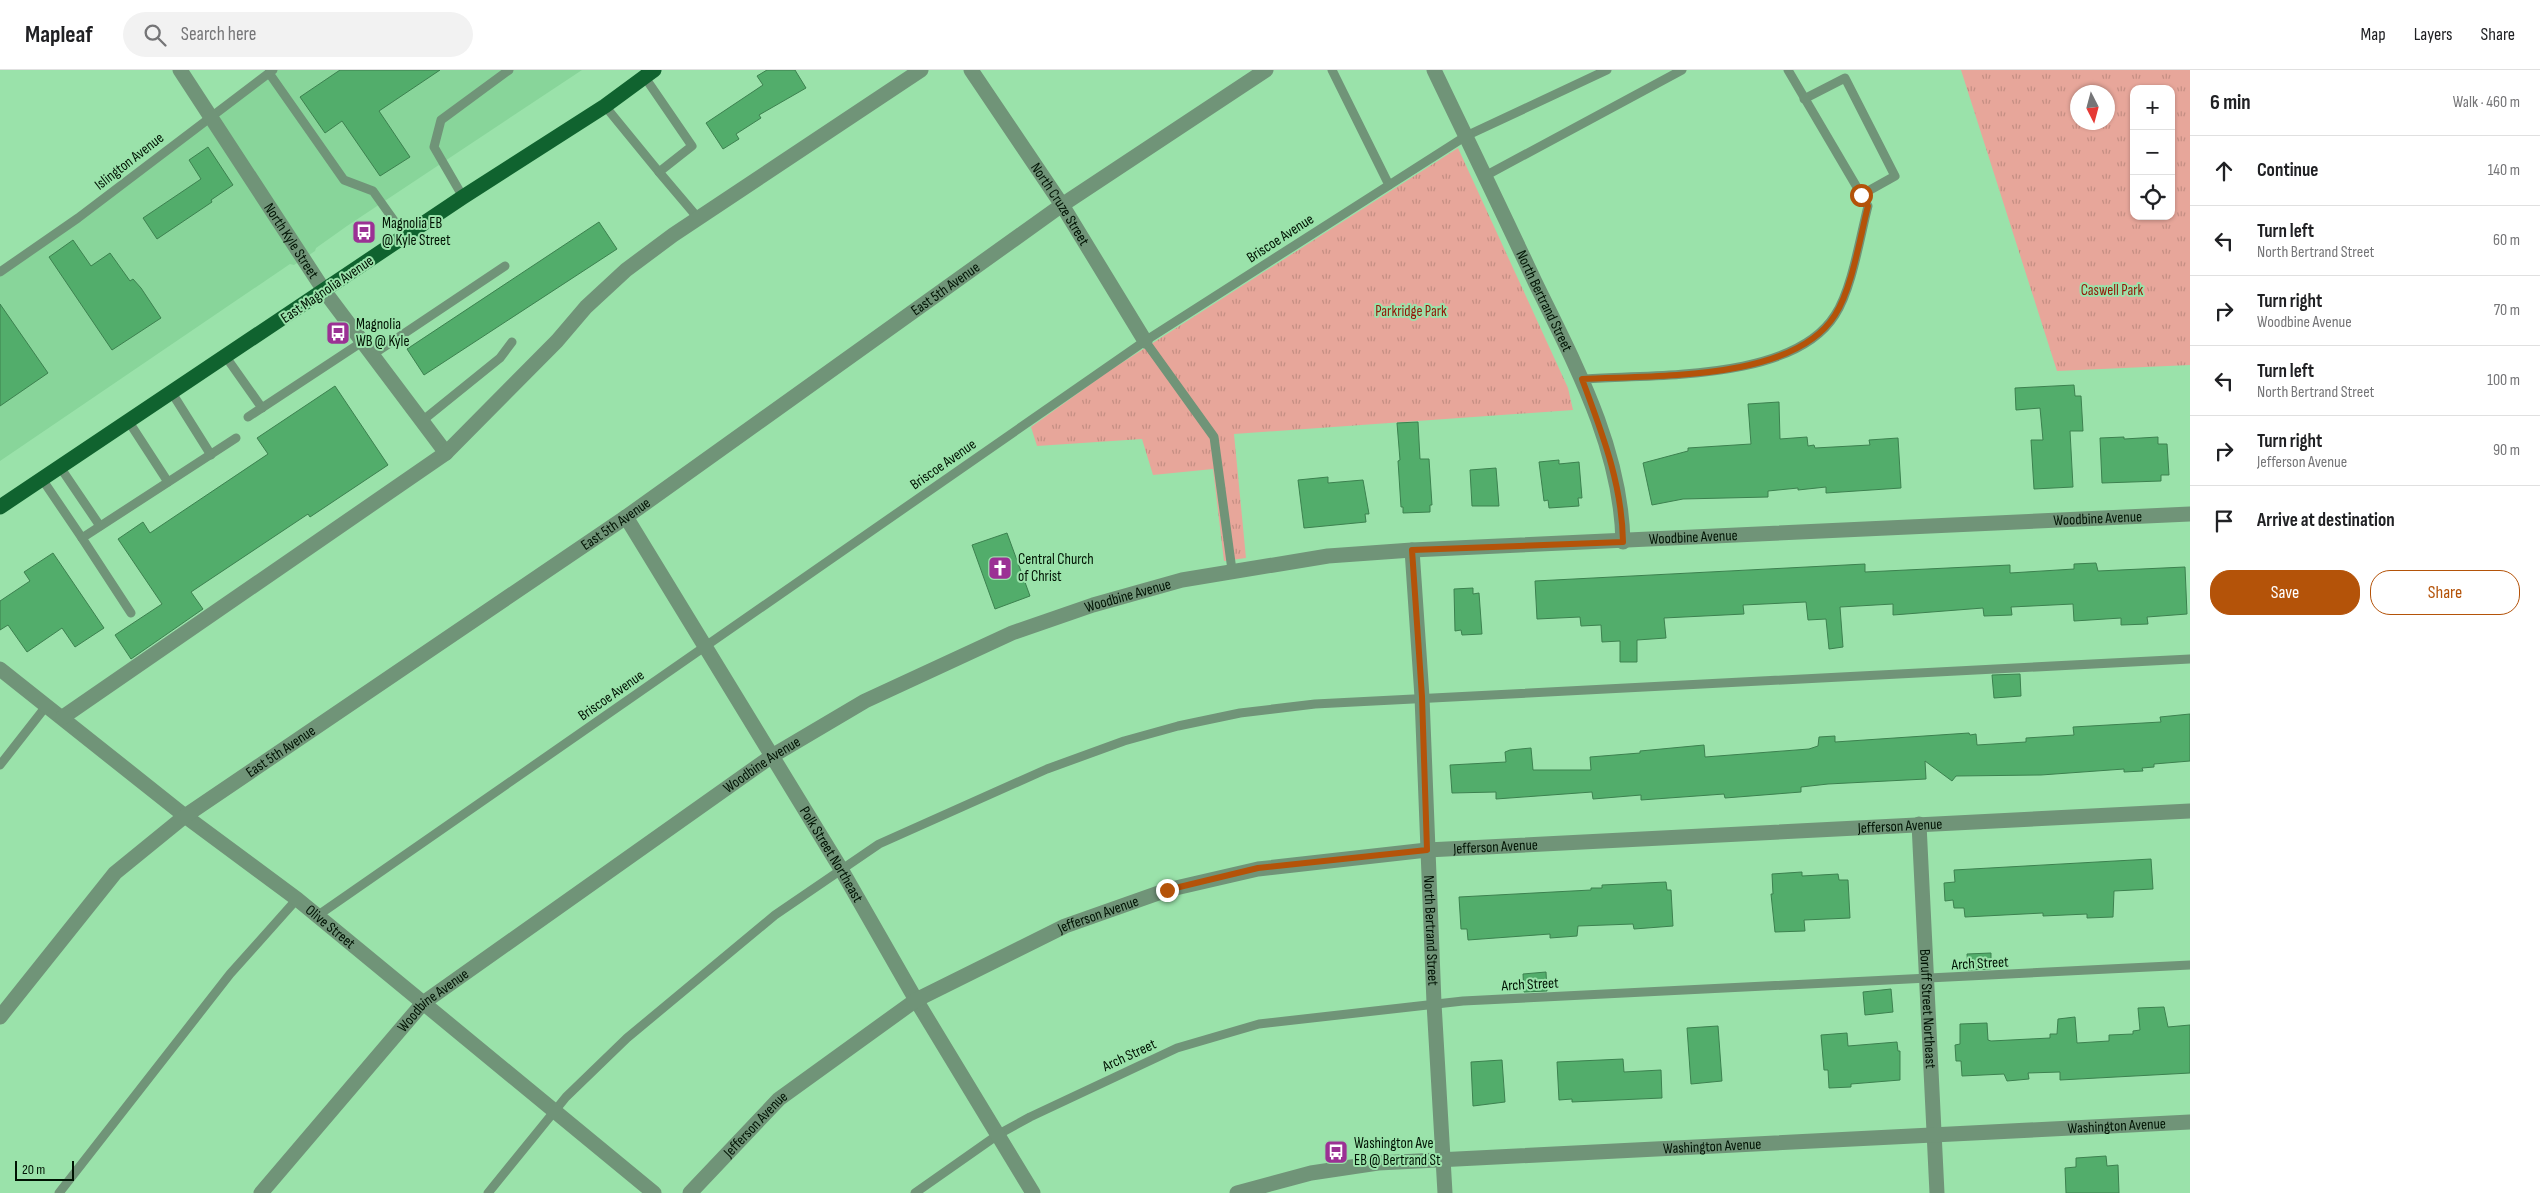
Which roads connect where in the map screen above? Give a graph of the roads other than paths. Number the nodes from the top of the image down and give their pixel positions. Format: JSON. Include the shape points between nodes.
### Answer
{"nodes":[{"id":1,"x":180,"y":70,"type":"edge"},
{"id":2,"x":509,"y":70,"type":"edge"},
{"id":3,"x":921,"y":70,"type":"edge"},
{"id":4,"x":971,"y":70,"type":"edge"},
{"id":5,"x":1266,"y":70,"type":"edge"},
{"id":6,"x":1332,"y":70,"type":"edge"},
{"id":7,"x":1434,"y":70,"type":"edge"},
{"id":8,"x":1607,"y":70,"type":"edge"},
{"id":9,"x":1682,"y":70,"type":"edge"},
{"id":10,"x":1788,"y":70,"type":"edge"},
{"id":11,"x":271,"y":72,"type":"edge"},
{"id":12,"x":649,"y":73,"type":"edge"},
{"id":13,"x":1804,"y":99,"type":"junction"},
{"id":14,"x":605,"y":106,"type":"junction"},
{"id":15,"x":210,"y":116,"type":"junction"},
{"id":16,"x":1466,"y":136,"type":"junction"},
{"id":17,"x":659,"y":172,"type":"junction"},
{"id":18,"x":1485,"y":176,"type":"junction"},
{"id":19,"x":1389,"y":185,"type":"junction"},
{"id":20,"x":1861,"y":195,"type":"junction"},
{"id":21,"x":463,"y":197,"type":"junction"},
{"id":22,"x":1062,"y":205,"type":"junction"},
{"id":23,"x":698,"y":218,"type":"junction"},
{"id":24,"x":405,"y":236,"type":"junction"},
{"id":25,"x":505,"y":266,"type":"dead end"},
{"id":26,"x":0,"y":272,"type":"edge"},
{"id":27,"x":325,"y":292,"type":"junction"},
{"id":28,"x":1145,"y":341,"type":"junction"},
{"id":29,"x":362,"y":342,"type":"junction"},
{"id":30,"x":512,"y":342,"type":"dead end"},
{"id":31,"x":372,"y":355,"type":"junction"},
{"id":32,"x":226,"y":357,"type":"junction"},
{"id":33,"x":1582,"y":379,"type":"junction"},
{"id":34,"x":172,"y":393,"type":"junction"},
{"id":35,"x":262,"y":408,"type":"junction"},
{"id":36,"x":248,"y":417,"type":"dead end"},
{"id":37,"x":422,"y":421,"type":"junction"},
{"id":38,"x":129,"y":422,"type":"junction"},
{"id":39,"x":236,"y":438,"type":"dead end"},
{"id":40,"x":446,"y":453,"type":"junction"},
{"id":41,"x":211,"y":455,"type":"junction"},
{"id":42,"x":60,"y":467,"type":"junction"},
{"id":43,"x":42,"y":479,"type":"junction"},
{"id":44,"x":168,"y":482,"type":"junction"},
{"id":45,"x":0,"y":507,"type":"edge"},
{"id":46,"x":2190,"y":514,"type":"edge"},
{"id":47,"x":626,"y":517,"type":"junction"},
{"id":48,"x":100,"y":526,"type":"junction"},
{"id":49,"x":82,"y":538,"type":"junction"},
{"id":50,"x":1623,"y":542,"type":"junction"},
{"id":51,"x":1412,"y":550,"type":"junction"},
{"id":52,"x":1232,"y":570,"type":"junction"},
{"id":53,"x":131,"y":612,"type":"dead end"},
{"id":54,"x":705,"y":646,"type":"junction"},
{"id":55,"x":2190,"y":659,"type":"edge"},
{"id":56,"x":0,"y":669,"type":"edge"},
{"id":57,"x":1422,"y":697,"type":"junction"},
{"id":58,"x":47,"y":705,"type":"junction"},
{"id":59,"x":62,"y":717,"type":"junction"},
{"id":60,"x":772,"y":756,"type":"junction"},
{"id":61,"x":0,"y":765,"type":"edge"},
{"id":62,"x":2190,"y":811,"type":"edge"},
{"id":63,"x":185,"y":816,"type":"junction"},
{"id":64,"x":1919,"y":824,"type":"junction"},
{"id":65,"x":1427,"y":850,"type":"junction"},
{"id":66,"x":841,"y":869,"type":"junction"},
{"id":67,"x":297,"y":899,"type":"junction"},
{"id":68,"x":317,"y":916,"type":"junction"},
{"id":69,"x":2190,"y":965,"type":"edge"},
{"id":70,"x":1926,"y":980,"type":"junction"},
{"id":71,"x":916,"y":1000,"type":"junction"},
{"id":72,"x":423,"y":1003,"type":"junction"},
{"id":73,"x":1434,"y":1003,"type":"junction"},
{"id":74,"x":0,"y":1016,"type":"edge"},
{"id":75,"x":555,"y":1112,"type":"junction"},
{"id":76,"x":2190,"y":1122,"type":"edge"},
{"id":77,"x":999,"y":1134,"type":"junction"},
{"id":78,"x":1934,"y":1135,"type":"junction"},
{"id":79,"x":1444,"y":1158,"type":"junction"},
{"id":80,"x":59,"y":1193,"type":"edge"},
{"id":81,"x":261,"y":1193,"type":"edge"},
{"id":82,"x":488,"y":1193,"type":"edge"},
{"id":83,"x":654,"y":1193,"type":"edge"},
{"id":84,"x":690,"y":1193,"type":"edge"},
{"id":85,"x":915,"y":1193,"type":"edge"},
{"id":86,"x":1033,"y":1193,"type":"edge"},
{"id":87,"x":1237,"y":1193,"type":"edge"},
{"id":88,"x":1445,"y":1193,"type":"edge"},
{"id":89,"x":1936,"y":1193,"type":"edge"}],
"edges":[{"from":1,"to":15,"type":"street","name":"North Kyle Street"},
{"from":2,"to":21,"type":"lane","via":[[441,120],[434,147]]},
{"from":3,"to":23,"type":"street"},
{"from":4,"to":22,"type":"street","name":"North Cruze Street"},
{"from":5,"to":22,"type":"street","name":"East 5th Avenue"},
{"from":6,"to":19,"type":"lane"},
{"from":7,"to":16,"type":"street","name":"North Bertrand Street"},
{"from":8,"to":16,"type":"lane","name":"Briscoe Avenue"},
{"from":9,"to":18,"type":"lane"},
{"from":10,"to":13,"type":"lane"},
{"from":11,"to":15,"type":"lane","name":"Islington Avenue"},
{"from":11,"to":24,"type":"lane","via":[[344,180],[373,191]]},
{"from":12,"to":14,"type":"main road","name":"East Magnolia Avenue"},
{"from":12,"to":17,"type":"lane","via":[[692,146]]},
{"from":13,"to":20,"type":"lane"},
{"from":13,"to":20,"type":"lane","via":[[1845,78],[1895,176]]},
{"from":14,"to":17,"type":"lane"},
{"from":14,"to":21,"type":"main road","name":"East Magnolia Avenue"},
{"from":15,"to":26,"type":"lane","name":"Islington Avenue","via":[[78,218]]},
{"from":15,"to":27,"type":"street","name":"North Kyle Street"},
{"from":16,"to":18,"type":"street","name":"North Bertrand Street"},
{"from":16,"to":19,"type":"lane","name":"Briscoe Avenue"},
{"from":17,"to":23,"type":"lane"},
{"from":18,"to":33,"type":"street","name":"North Bertrand Street"},
{"from":19,"to":28,"type":"lane","name":"Briscoe Avenue"},
{"from":20,"to":33,"type":"lane","via":[[1868,206],[1846,292],[1836,314],[1813,339],[1784,355],[1757,364],[1688,374]]},
{"from":21,"to":24,"type":"main road","name":"East Magnolia Avenue"},
{"from":22,"to":28,"type":"street","name":"North Cruze Street"},
{"from":22,"to":47,"type":"street","name":"East 5th Avenue"},
{"from":23,"to":40,"type":"street","via":[[626,270],[586,307],[557,341]]},
{"from":24,"to":27,"type":"main road","name":"East Magnolia Avenue"},
{"from":25,"to":31,"type":"lane"},
{"from":27,"to":29,"type":"street","name":"North Kyle Street"},
{"from":27,"to":32,"type":"main road","name":"East Magnolia Avenue"},
{"from":28,"to":52,"type":"lane","via":[[1214,437]]},
{"from":28,"to":54,"type":"lane","name":"Briscoe Avenue"},
{"from":29,"to":31,"type":"street","name":"North Kyle Street"},
{"from":29,"to":35,"type":"lane"},
{"from":30,"to":37,"type":"lane","via":[[500,358]]},
{"from":31,"to":37,"type":"street","name":"North Kyle Street"},
{"from":32,"to":34,"type":"main road","name":"East Magnolia Avenue"},
{"from":32,"to":35,"type":"lane"},
{"from":33,"to":50,"type":"street","name":"North Bertrand Street","via":[[1609,450]]},
{"from":34,"to":38,"type":"main road","name":"East Magnolia Avenue"},
{"from":34,"to":41,"type":"lane"},
{"from":35,"to":36,"type":"lane"},
{"from":37,"to":40,"type":"street","name":"North Kyle Street"},
{"from":38,"to":42,"type":"main road","name":"East Magnolia Avenue"},
{"from":38,"to":44,"type":"lane"},
{"from":39,"to":41,"type":"lane"},
{"from":40,"to":59,"type":"street"},
{"from":41,"to":44,"type":"lane"},
{"from":42,"to":43,"type":"main road","name":"East Magnolia Avenue"},
{"from":42,"to":48,"type":"lane"},
{"from":43,"to":45,"type":"main road","name":"East Magnolia Avenue"},
{"from":43,"to":49,"type":"lane"},
{"from":44,"to":48,"type":"lane"},
{"from":46,"to":50,"type":"street","name":"Woodbine Avenue"},
{"from":47,"to":54,"type":"street","name":"Polk Street Northeast"},
{"from":47,"to":63,"type":"street","name":"East 5th Avenue"},
{"from":48,"to":49,"type":"lane"},
{"from":49,"to":53,"type":"lane"},
{"from":50,"to":51,"type":"street","name":"Woodbine Avenue"},
{"from":51,"to":52,"type":"street","name":"Woodbine Avenue","via":[[1328,556]]},
{"from":51,"to":57,"type":"street","name":"North Bertrand Street"},
{"from":52,"to":60,"type":"street","name":"Woodbine Avenue","via":[[1182,580],[1093,605],[1012,633],[865,701]]},
{"from":54,"to":60,"type":"street","name":"Polk Street Northeast"},
{"from":54,"to":68,"type":"lane","name":"Briscoe Avenue"},
{"from":55,"to":57,"type":"lane"},
{"from":56,"to":58,"type":"street","name":"Olive Street"},
{"from":57,"to":65,"type":"street","name":"North Bertrand Street"},
{"from":57,"to":66,"type":"lane","via":[[1240,713],[1124,741],[972,801],[879,844]]},
{"from":58,"to":59,"type":"street","name":"Olive Street"},
{"from":58,"to":61,"type":"lane"},
{"from":59,"to":63,"type":"street","name":"Olive Street"},
{"from":60,"to":66,"type":"street","name":"Polk Street Northeast"},
{"from":60,"to":72,"type":"street","name":"Woodbine Avenue"},
{"from":62,"to":64,"type":"street","name":"Jefferson Avenue"},
{"from":63,"to":67,"type":"street","name":"Olive Street"},
{"from":63,"to":74,"type":"street","name":"East 5th Avenue","via":[[115,873]]},
{"from":64,"to":65,"type":"street","name":"Jefferson Avenue"},
{"from":64,"to":70,"type":"street","name":"Boruff Street Northeast"},
{"from":65,"to":71,"type":"street","name":"Jefferson Avenue","via":[[1258,868],[1167,890],[1065,926]]},
{"from":65,"to":73,"type":"street","name":"North Bertrand Street"},
{"from":66,"to":71,"type":"street","name":"Polk Street Northeast"},
{"from":66,"to":75,"type":"lane","via":[[775,915],[698,977],[627,1038],[566,1097]]},
{"from":67,"to":68,"type":"street","name":"Olive Street"},
{"from":67,"to":80,"type":"lane","via":[[230,974]]},
{"from":68,"to":72,"type":"street","name":"Olive Street"},
{"from":69,"to":70,"type":"lane","name":"Arch Street"},
{"from":70,"to":73,"type":"lane","name":"Arch Street"},
{"from":70,"to":78,"type":"street","name":"Boruff Street Northeast"},
{"from":71,"to":77,"type":"street","name":"Polk Street Northeast"},
{"from":71,"to":84,"type":"street","name":"Jefferson Avenue","via":[[779,1099]]},
{"from":72,"to":75,"type":"street","name":"Olive Street"},
{"from":72,"to":81,"type":"street","name":"Woodbine Avenue"},
{"from":73,"to":77,"type":"lane","name":"Arch Street","via":[[1258,1024],[1186,1045]]},
{"from":73,"to":79,"type":"street","name":"North Bertrand Street"},
{"from":75,"to":82,"type":"lane"},
{"from":75,"to":83,"type":"street","name":"Olive Street"},
{"from":76,"to":78,"type":"street","name":"Washington Avenue"},
{"from":77,"to":85,"type":"lane","name":"Arch Street"},
{"from":77,"to":86,"type":"street","name":"Polk Street Northeast"},
{"from":78,"to":79,"type":"street","name":"Washington Avenue"},
{"from":78,"to":89,"type":"street","name":"Boruff Street Northeast"},
{"from":79,"to":87,"type":"street","name":"Washington Avenue","via":[[1311,1173]]},
{"from":79,"to":88,"type":"street","name":"North Bertrand Street"}]}
